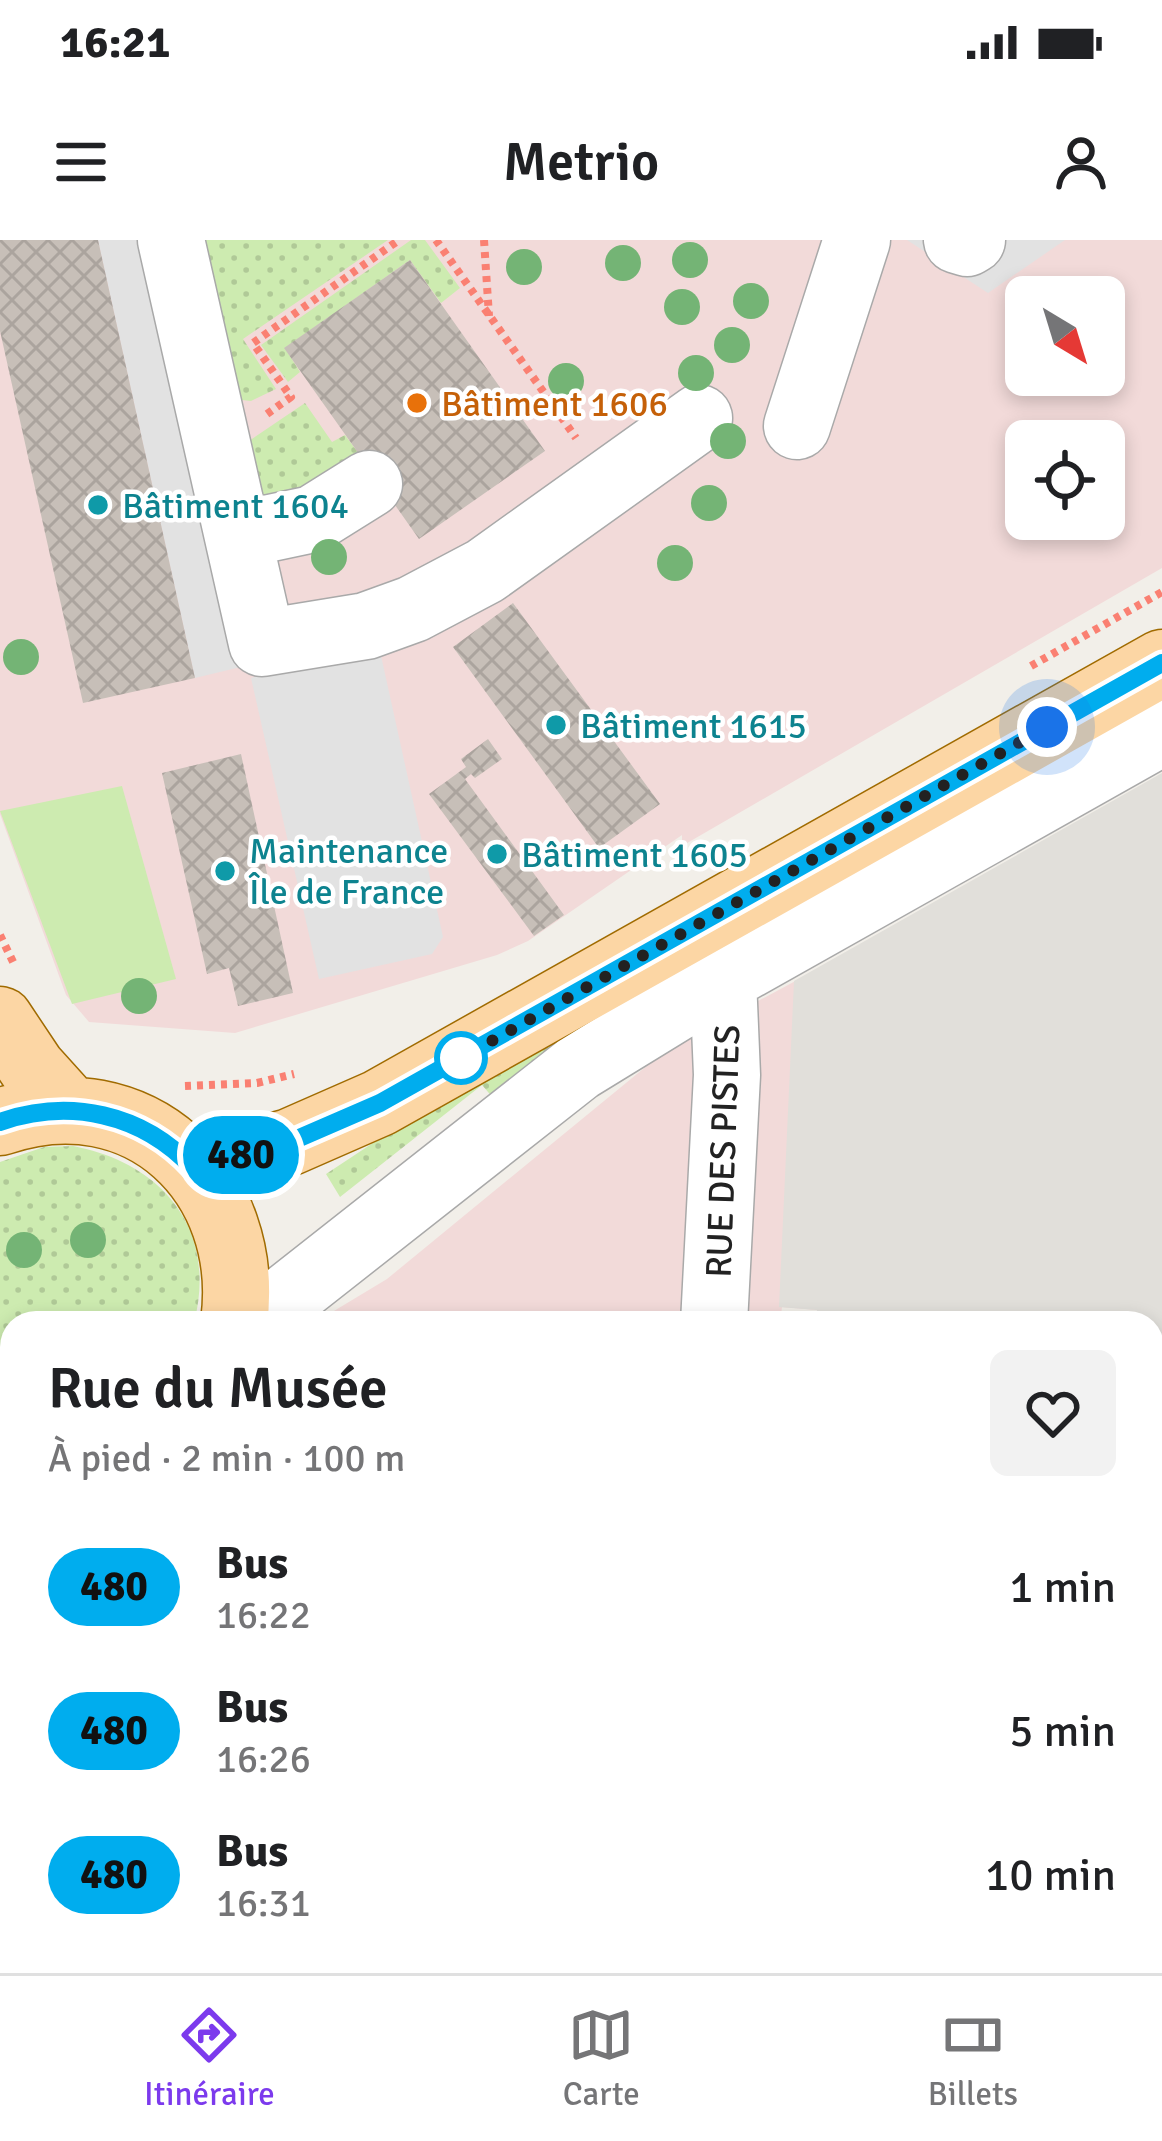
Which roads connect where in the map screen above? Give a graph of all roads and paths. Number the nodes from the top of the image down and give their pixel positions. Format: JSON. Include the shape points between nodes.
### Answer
{"nodes":[{"id":1,"x":172,"y":240,"type":"edge"},
{"id":2,"x":399,"y":240,"type":"edge"},
{"id":3,"x":436,"y":240,"type":"edge"},
{"id":4,"x":484,"y":240,"type":"edge"},
{"id":5,"x":857,"y":240,"type":"edge"},
{"id":6,"x":490,"y":316,"type":"junction"},
{"id":7,"x":699,"y":418,"type":"dead end"},
{"id":8,"x":797,"y":426,"type":"dead end"},
{"id":9,"x":220,"y":447,"type":"junction"},
{"id":10,"x":608,"y":483,"type":"junction"},
{"id":11,"x":369,"y":484,"type":"dead end"},
{"id":12,"x":238,"y":535,"type":"junction"},
{"id":13,"x":1162,"y":663,"type":"edge"},
{"id":14,"x":1162,"y":732,"type":"edge"},
{"id":15,"x":724,"y":980,"type":"junction"},
{"id":16,"x":0,"y":1020,"type":"edge"},
{"id":17,"x":380,"y":1103,"type":"junction"},
{"id":18,"x":69,"y":1109,"type":"junction"},
{"id":19,"x":0,"y":1122,"type":"edge"},
{"id":20,"x":193,"y":1168,"type":"junction"},
{"id":21,"x":231,"y":1240,"type":"junction"},
{"id":22,"x":347,"y":1246,"type":"junction"},
{"id":23,"x":236,"y":1311,"type":"edge"},
{"id":24,"x":268,"y":1311,"type":"edge"},
{"id":25,"x":715,"y":1311,"type":"edge"}],
"edges":[{"from":1,"to":9,"type":"street"},
{"from":2,"to":9,"type":"path","via":[[253,344],[291,397]]},
{"from":3,"to":6,"type":"path"},
{"from":4,"to":6,"type":"path"},
{"from":5,"to":8,"type":"street"},
{"from":6,"to":10,"type":"path"},
{"from":7,"to":10,"type":"street"},
{"from":9,"to":12,"type":"street"},
{"from":10,"to":12,"type":"street","via":[[485,571],[412,609],[366,626],[262,643]]},
{"from":11,"to":12,"type":"street","via":[[313,519]]},
{"from":13,"to":17,"type":"main road"},
{"from":14,"to":15,"type":"street"},
{"from":15,"to":22,"type":"street","via":[[578,1068]]},
{"from":15,"to":25,"type":"street","name":"RUE DES PISTES"},
{"from":16,"to":18,"type":"main road"},
{"from":17,"to":20,"type":"main road","via":[[290,1142]]},
{"from":17,"to":21,"type":"main road","via":[[299,1159]]},
{"from":18,"to":19,"type":"main road"},
{"from":18,"to":20,"type":"main road","via":[[131,1124]]},
{"from":20,"to":21,"type":"main road"},
{"from":21,"to":22,"type":"street","via":[[269,1258]]},
{"from":21,"to":23,"type":"main road"},
{"from":22,"to":24,"type":"street"}]}
